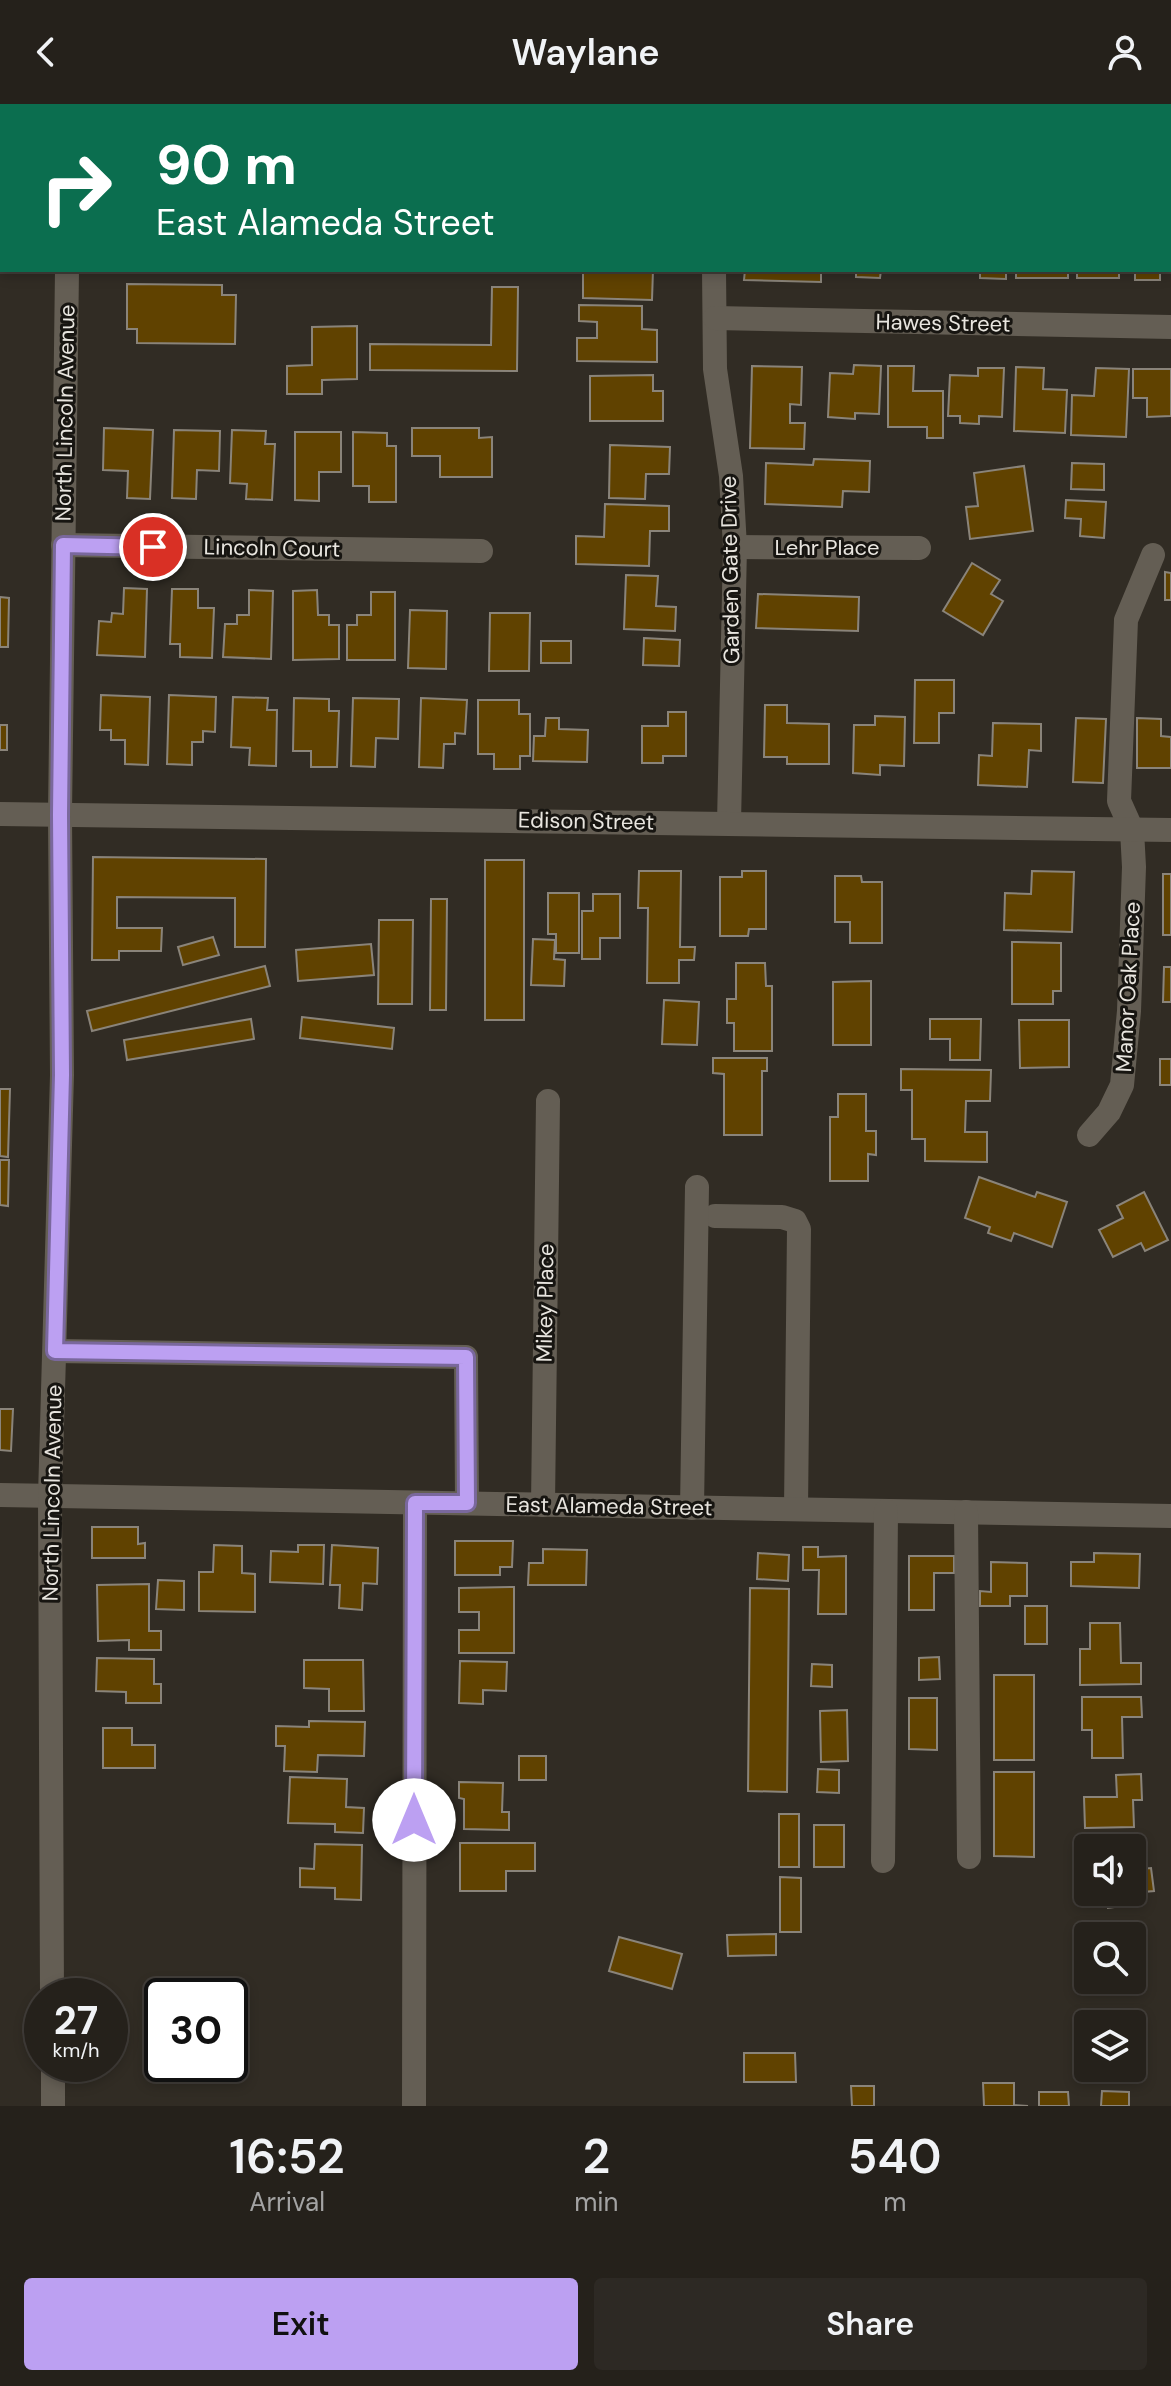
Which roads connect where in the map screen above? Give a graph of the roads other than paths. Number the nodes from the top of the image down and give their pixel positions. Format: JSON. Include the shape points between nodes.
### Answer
{"nodes":[{"id":1,"x":67,"y":272,"type":"edge"},
{"id":2,"x":714,"y":272,"type":"edge"},
{"id":3,"x":715,"y":318,"type":"junction"},
{"id":4,"x":1171,"y":327,"type":"edge"},
{"id":5,"x":63,"y":545,"type":"junction"},
{"id":6,"x":735,"y":547,"type":"junction"},
{"id":7,"x":919,"y":548,"type":"dead end"},
{"id":8,"x":481,"y":551,"type":"dead end"},
{"id":9,"x":1153,"y":555,"type":"dead end"},
{"id":10,"x":0,"y":814,"type":"edge"},
{"id":11,"x":60,"y":815,"type":"junction"},
{"id":12,"x":729,"y":823,"type":"junction"},
{"id":13,"x":1132,"y":830,"type":"junction"},
{"id":14,"x":1171,"y":830,"type":"edge"},
{"id":15,"x":548,"y":1101,"type":"dead end"},
{"id":16,"x":1089,"y":1135,"type":"dead end"},
{"id":17,"x":697,"y":1187,"type":"dead end"},
{"id":18,"x":715,"y":1216,"type":"dead end"},
{"id":19,"x":55,"y":1351,"type":"junction"},
{"id":20,"x":0,"y":1495,"type":"edge"},
{"id":21,"x":50,"y":1496,"type":"junction"},
{"id":22,"x":415,"y":1503,"type":"junction"},
{"id":23,"x":467,"y":1503,"type":"junction"},
{"id":24,"x":543,"y":1505,"type":"junction"},
{"id":25,"x":692,"y":1508,"type":"junction"},
{"id":26,"x":796,"y":1509,"type":"junction"},
{"id":27,"x":886,"y":1511,"type":"junction"},
{"id":28,"x":966,"y":1512,"type":"junction"},
{"id":29,"x":1171,"y":1516,"type":"edge"},
{"id":30,"x":969,"y":1857,"type":"dead end"},
{"id":31,"x":883,"y":1861,"type":"dead end"},
{"id":32,"x":52,"y":1978,"type":"edge"},
{"id":33,"x":53,"y":2082,"type":"edge"},
{"id":34,"x":53,"y":2106,"type":"edge"},
{"id":35,"x":414,"y":2106,"type":"edge"}],
"edges":[{"from":1,"to":5,"type":"street","name":"North Lincoln Avenue"},
{"from":2,"to":3,"type":"street","name":"Garden Gate Drive"},
{"from":3,"to":4,"type":"street","name":"Hawes Street"},
{"from":3,"to":6,"type":"street","name":"Garden Gate Drive","via":[[715,369]]},
{"from":5,"to":8,"type":"street","name":"Lincoln Court"},
{"from":5,"to":11,"type":"street","name":"North Lincoln Avenue"},
{"from":6,"to":7,"type":"street","name":"Lehr Place"},
{"from":6,"to":12,"type":"street","name":"Garden Gate Drive"},
{"from":9,"to":13,"type":"street","name":"Manor Oak Place","via":[[1126,620],[1119,801]]},
{"from":10,"to":11,"type":"street","name":"Edison Street"},
{"from":11,"to":12,"type":"street","name":"Edison Street"},
{"from":11,"to":19,"type":"street","name":"North Lincoln Avenue","via":[[62,1075]]},
{"from":12,"to":13,"type":"street","name":"Edison Street"},
{"from":13,"to":14,"type":"street","name":"Edison Street"},
{"from":13,"to":16,"type":"street","name":"Manor Oak Place","via":[[1122,1085],[1109,1112]]},
{"from":15,"to":24,"type":"street","name":"Mikey Place"},
{"from":17,"to":25,"type":"street"},
{"from":18,"to":26,"type":"street","via":[[782,1217],[795,1221],[799,1229]]},
{"from":19,"to":21,"type":"street","name":"North Lincoln Avenue"},
{"from":19,"to":23,"type":"street","via":[[466,1357]]},
{"from":20,"to":21,"type":"street","name":"East Alameda Street"},
{"from":21,"to":22,"type":"street","name":"East Alameda Street"},
{"from":21,"to":32,"type":"street","name":"North Lincoln Avenue"},
{"from":22,"to":23,"type":"street","name":"East Alameda Street"},
{"from":22,"to":35,"type":"street"},
{"from":23,"to":24,"type":"street","name":"East Alameda Street"},
{"from":24,"to":25,"type":"street","name":"East Alameda Street"},
{"from":25,"to":26,"type":"street","name":"East Alameda Street"},
{"from":26,"to":27,"type":"street","name":"East Alameda Street"},
{"from":27,"to":28,"type":"street","name":"East Alameda Street"},
{"from":27,"to":31,"type":"street"},
{"from":28,"to":29,"type":"street","name":"East Alameda Street"},
{"from":28,"to":30,"type":"street"},
{"from":33,"to":34,"type":"street"}]}
